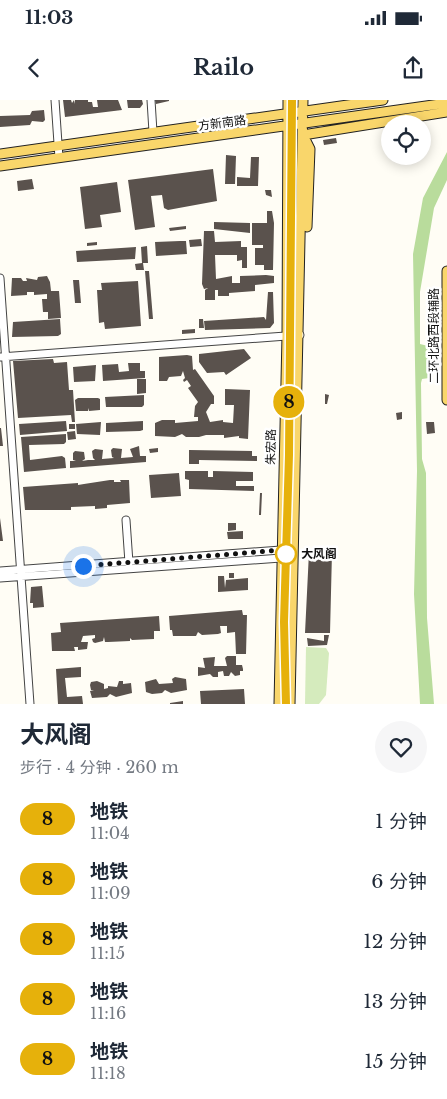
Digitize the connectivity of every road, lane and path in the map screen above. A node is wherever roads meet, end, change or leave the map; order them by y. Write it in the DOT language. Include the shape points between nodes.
graph roads {
  1 [pos="55,100"];
  2 [pos="151,100"];
  3 [pos="303,100"];
  4 [pos="383,100"];
  5 [pos="287,101"];
  6 [pos="447,103"];
  7 [pos="303,111"];
  8 [pos="447,112"];
  9 [pos="287,113"];
  10 [pos="303,125"];
  11 [pos="288,127"];
  12 [pos="153,132"];
  13 [pos="303,135"];
  14 [pos="58,146"];
  15 [pos="0,154"];
  16 [pos="59,158"];
  17 [pos="0,166"];
  18 [pos="447,272"];
  19 [pos="0,278"];
  20 [pos="287,335"];
  21 [pos="300,335"];
  22 [pos="3,356"];
  23 [pos="447,400"];
  24 [pos="126,520"];
  25 [pos="281,554"];
  26 [pos="128,563"];
  27 [pos="0,571"];
  28 [pos="20,573"];
  29 [pos="0,578"];
  30 [pos="30,704"];
  31 [pos="279,704"];
  32 [pos="290,704"];
  1 -- 14 [label="street"];
  2 -- 12 [label="street"];
  3 -- 7 [label="main road, 朱宏路"];
  4 -- 7 [label="main road, 方新南路"];
  5 -- 9 [label="main road, 朱宏路"];
  6 -- 10 [label="main road, 方新南路"];
  7 -- 9 [label="main road, 方新南路"];
  7 -- 10 [label="main road, 朱宏路"];
  8 -- 13 [label="main road"];
  9 -- 11 [label="main road, 朱宏路"];
  9 -- 12 [label="main road, 方新南路"];
  10 -- 11 [label="main road, 方新南路"];
  10 -- 13 [label="main road, 朱宏路"];
  11 -- 16 [label="main road, 方新南路"];
  11 -- 20 [label="main road, 朱宏路"];
  12 -- 14 [label="main road, 方新南路"];
  13 -- 21 [label="main road, 朱宏路"];
  14 -- 15 [label="main road, 方新南路"];
  14 -- 16 [label="street"];
  16 -- 17 [label="main road, 方新南路"];
  18 -- 23 [label="main road, 二环北路西段辅路"];
  19 -- 22 [label="street"];
  20 -- 21 [label="street"];
  20 -- 22 [label="street"];
  20 -- 25 [label="main road, 朱宏路"];
  21 -- 32 [label="main road, 朱宏路"];
  22 -- 28 [label="street"];
  24 -- 26 [label="street"];
  25 -- 26 [label="street"];
  25 -- 28 [label="street"];
  25 -- 31 [label="main road, 朱宏路"];
  26 -- 28 [label="street"];
  27 -- 28 [label="street"];
  28 -- 29 [label="street"];
  28 -- 30 [label="street"];
}
